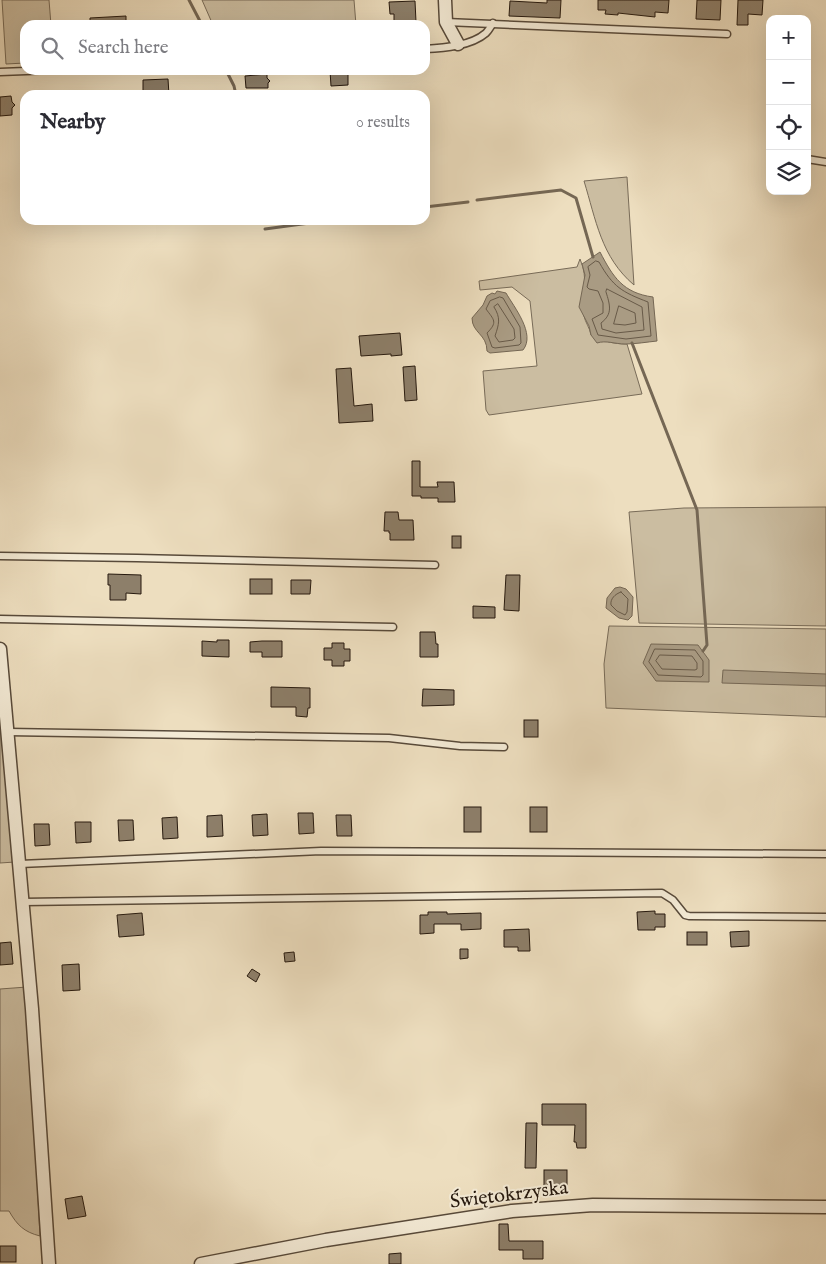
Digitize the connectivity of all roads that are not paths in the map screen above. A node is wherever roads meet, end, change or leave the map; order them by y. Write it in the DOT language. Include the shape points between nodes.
graph roads {
  1 [pos="445,0"];
  2 [pos="446,22"];
  3 [pos="493,23"];
  4 [pos="726,34"];
  5 [pos="458,44"];
  6 [pos="430,49"];
  7 [pos="20,71"];
  8 [pos="0,72"];
  9 [pos="811,160"];
  10 [pos="826,162"];
  11 [pos="0,556"];
  12 [pos="435,565"];
  13 [pos="0,619"];
  14 [pos="393,627"];
  15 [pos="0,656"];
  16 [pos="8,732"];
  17 [pos="504,747"];
  18 [pos="826,854"];
  19 [pos="20,864"];
  20 [pos="23,902"];
  21 [pos="826,917"];
  22 [pos="826,1207"];
  23 [pos="49,1264"];
  24 [pos="201,1264"];
  1 -- 2 [label="street"];
  2 -- 3 [label="lane"];
  2 -- 5 [label="street"];
  3 -- 4 [label="lane"];
  3 -- 5 [label="lane" via="488,32 475,40"];
  5 -- 6 [label="lane"];
  7 -- 8 [label="lane"];
  9 -- 10 [label="lane"];
  11 -- 12 [label="lane"];
  13 -- 14 [label="lane"];
  15 -- 16 [label="street"];
  16 -- 17 [label="lane" via="389,738"];
  16 -- 19 [label="street"];
  18 -- 19 [label="lane" via="320,851"];
  19 -- 20 [label="street"];
  20 -- 21 [label="lane" via="662,893 689,916"];
  20 -- 23 [label="street"];
  22 -- 24 [label="street, Świętokrzyska" via="593,1205 512,1211 326,1240"];
}
